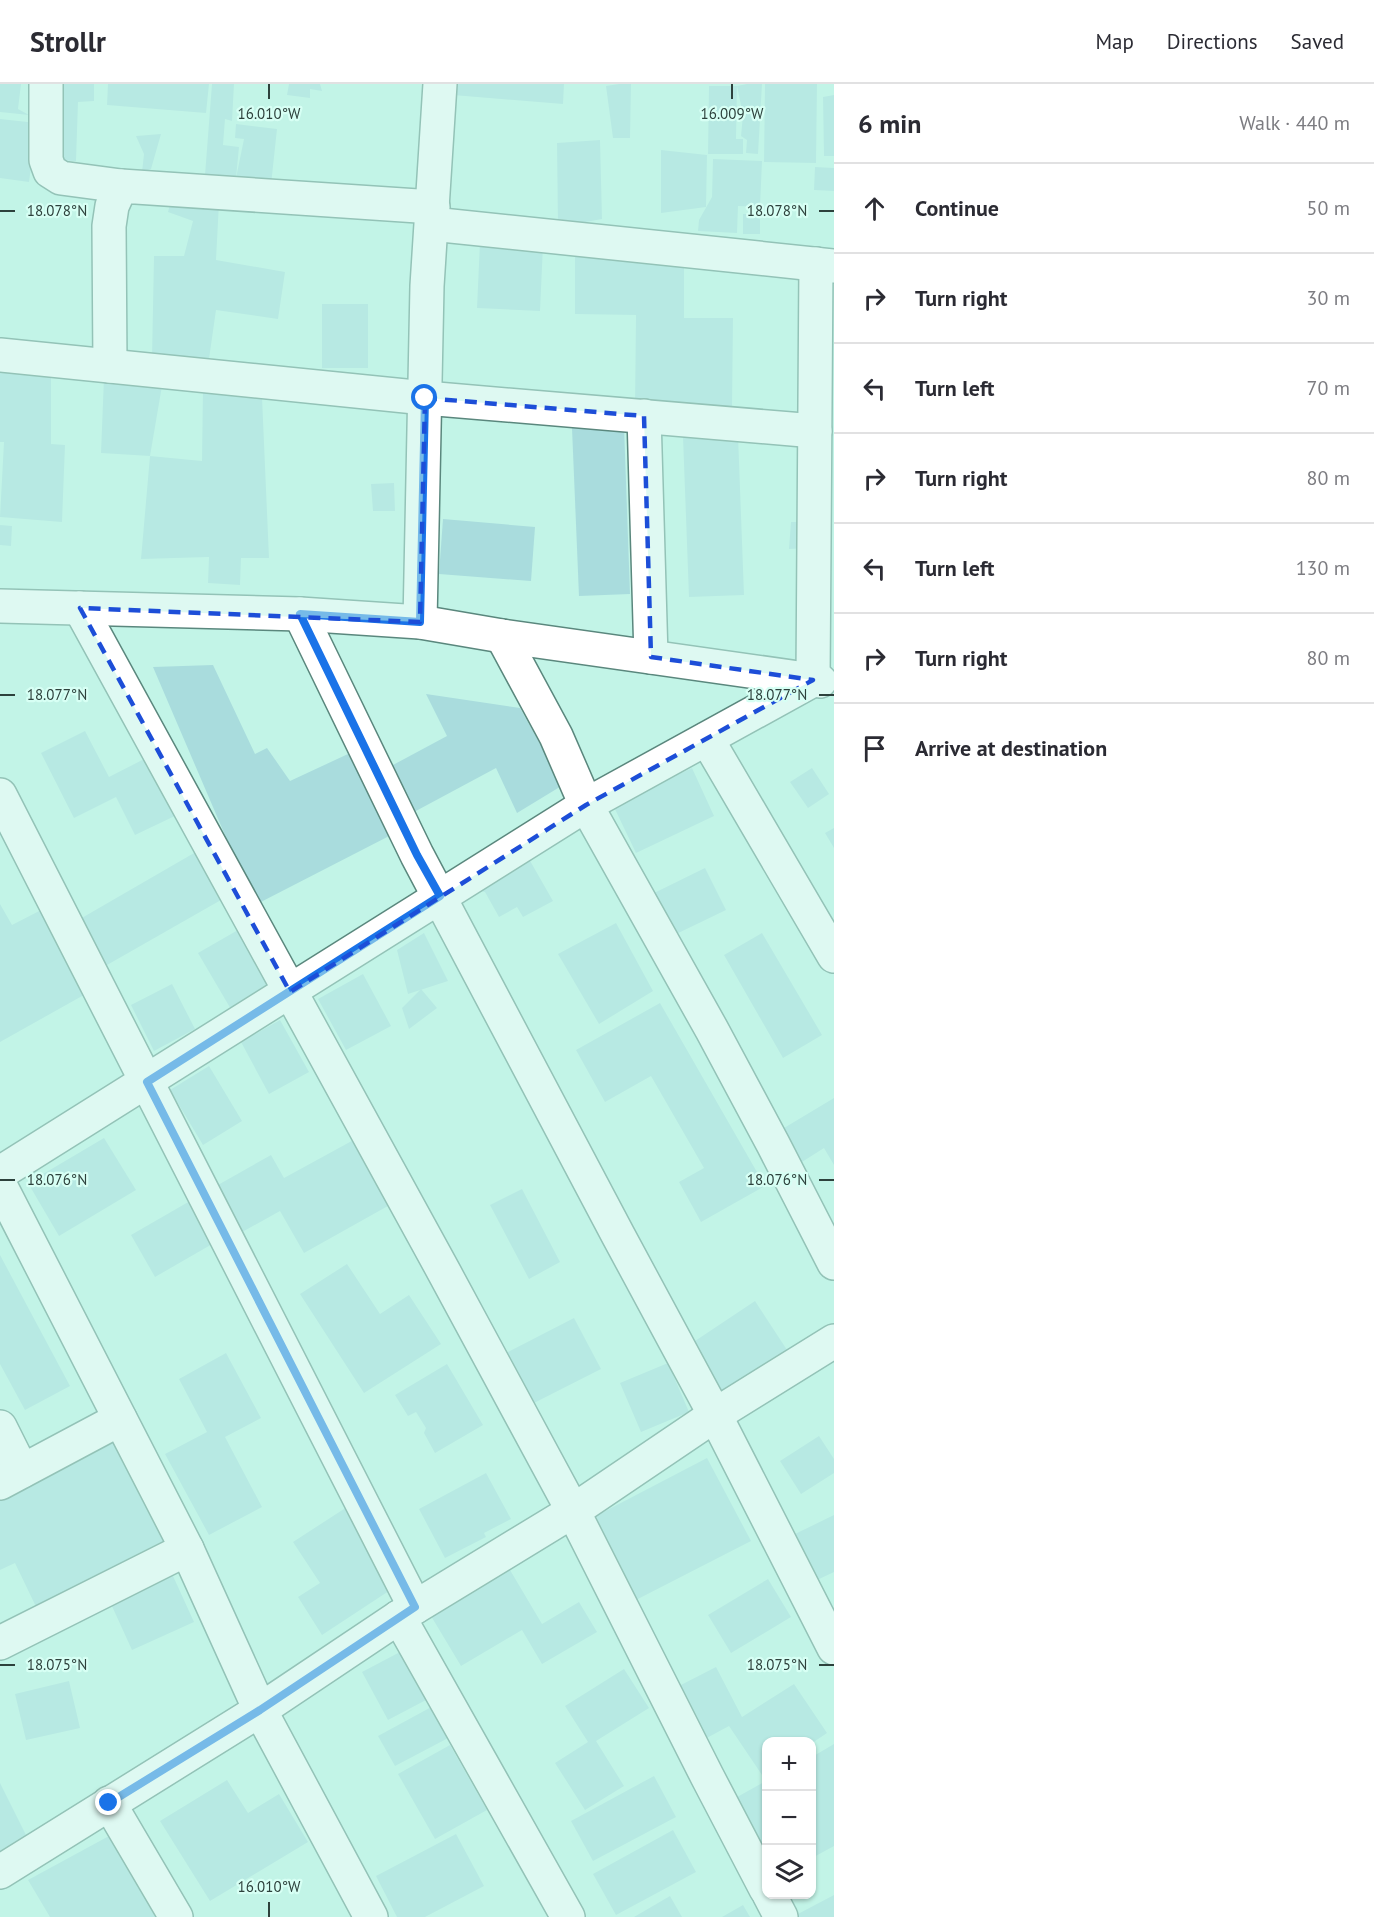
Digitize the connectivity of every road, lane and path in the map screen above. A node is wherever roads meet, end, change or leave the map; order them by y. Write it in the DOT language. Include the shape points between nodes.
graph roads {
  1 [pos="46,84"];
  2 [pos="440,84"];
  3 [pos="122,186"];
  4 [pos="432,216"];
  5 [pos="825,265"];
  6 [pos="0,355"];
  7 [pos="110,366"];
  8 [pos="425,398"];
  9 [pos="644,416"];
  10 [pos="815,431"];
  11 [pos="0,606"];
  12 [pos="80,608"];
  13 [pos="300,614"];
  14 [pos="420,622"];
  15 [pos="502,636"];
  16 [pos="651,657"];
  17 [pos="824,681"];
  18 [pos="706,739"];
  19 [pos="1,799"];
  20 [pos="586,805"];
  21 [pos="440,896"];
  22 [pos="834,956"];
  23 [pos="290,992"];
  24 [pos="147,1082"];
  25 [pos="0,1173"];
  26 [pos="0,1185"];
  27 [pos="834,1263"];
  28 [pos="834,1341"];
  29 [pos="715,1414"];
  30 [pos="120,1419"];
  31 [pos="0,1427"];
  32 [pos="11,1477"];
  33 [pos="573,1511"];
  34 [pos="187,1549"];
  35 [pos="407,1612"];
  36 [pos="0,1643"];
  37 [pos="834,1648"];
  38 [pos="260,1710"];
  39 [pos="109,1803"];
  40 [pos="0,1872"];
  41 [pos="762,1881"];
  42 [pos="772,1899"];
  43 [pos="176,1917"];
  44 [pos="371,1917"];
  45 [pos="568,1917"];
  46 [pos="781,1917"];
  1 -- 3 [label="street" via="46,160 50,171 61,178"];
  2 -- 4 [label="street"];
  3 -- 4 [label="street"];
  3 -- 7 [label="street" via="112,206 110,226"];
  4 -- 5 [label="street"];
  4 -- 8 [label="street"];
  5 -- 10 [label="street"];
  6 -- 7 [label="street"];
  7 -- 8 [label="street"];
  8 -- 9 [label="street"];
  8 -- 14 [label="street"];
  9 -- 10 [label="street"];
  9 -- 16 [label="street"];
  10 -- 17 [label="street"];
  11 -- 12 [label="street"];
  12 -- 13 [label="street"];
  12 -- 23 [label="street"];
  13 -- 14 [label="street"];
  13 -- 21 [label="street"];
  14 -- 15 [label="street"];
  15 -- 16 [label="street"];
  15 -- 20 [label="street" via="556,736"];
  16 -- 17 [label="street"];
  17 -- 18 [label="street"];
  18 -- 20 [label="street"];
  18 -- 22 [label="street"];
  19 -- 24 [label="street"];
  20 -- 21 [label="street"];
  20 -- 27 [label="street" via="712,1030"];
  21 -- 23 [label="street"];
  21 -- 29 [label="street"];
  23 -- 24 [label="street"];
  23 -- 33 [label="street"];
  24 -- 25 [label="street"];
  24 -- 35 [label="street"];
  26 -- 30 [label="street"];
  28 -- 29 [label="street"];
  29 -- 33 [label="street"];
  29 -- 37 [label="street"];
  30 -- 32 [label="street"];
  30 -- 34 [label="street"];
  31 -- 32 [label="street"];
  33 -- 35 [label="street"];
  33 -- 41 [label="street"];
  34 -- 36 [label="street"];
  34 -- 38 [label="street"];
  35 -- 38 [label="street"];
  35 -- 45 [label="street"];
  38 -- 39 [label="street"];
  38 -- 44 [label="street"];
  39 -- 40 [label="street"];
  39 -- 43 [label="street"];
  42 -- 46 [label="street"];
}
